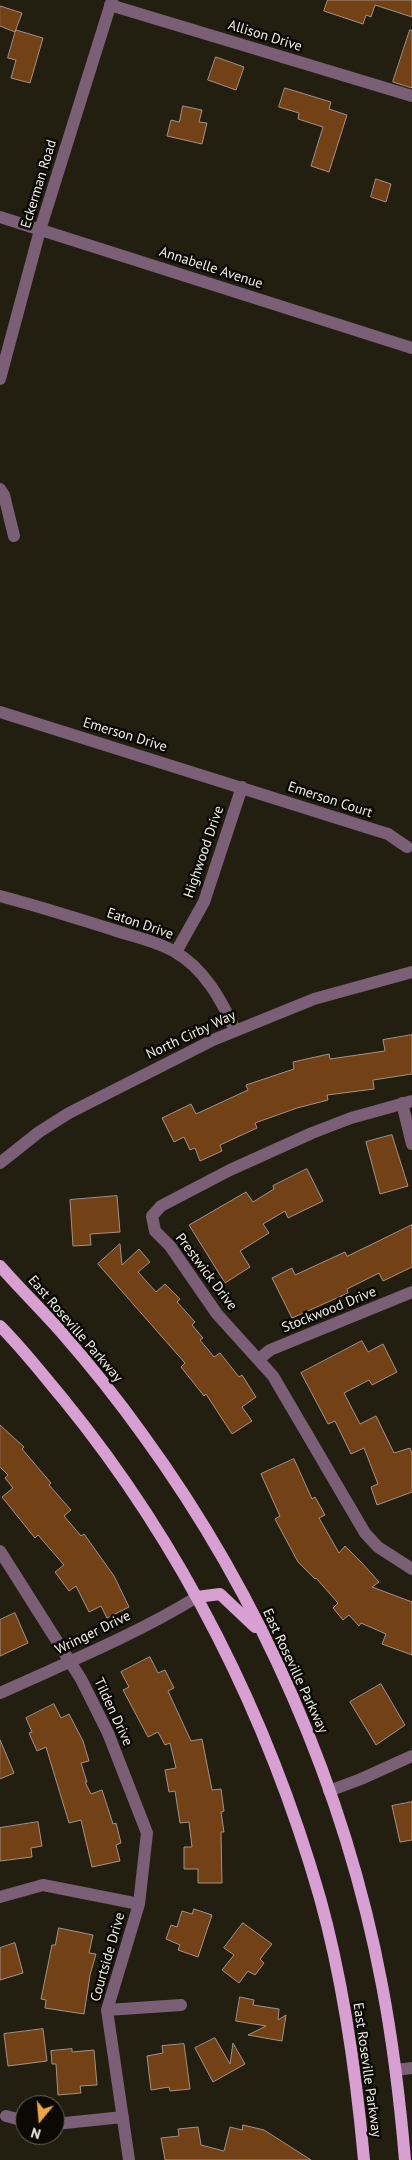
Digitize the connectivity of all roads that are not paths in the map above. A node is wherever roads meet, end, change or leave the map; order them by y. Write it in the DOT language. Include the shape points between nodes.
graph roads {
  1 [pos="111,3"];
  2 [pos="412,96"];
  3 [pos="0,217"];
  4 [pos="40,230"];
  5 [pos="412,348"];
  6 [pos="1,374"];
  7 [pos="0,489"];
  8 [pos="14,536"];
  9 [pos="0,712"];
  10 [pos="242,787"];
  11 [pos="406,848"];
  12 [pos="0,896"];
  13 [pos="176,952"];
  14 [pos="412,972"];
  15 [pos="235,1030"];
  16 [pos="407,1102"];
  17 [pos="412,1144"];
  18 [pos="0,1163"];
  19 [pos="0,1266"];
  20 [pos="412,1292"];
  21 [pos="0,1326"];
  22 [pos="259,1359"];
  23 [pos="0,1551"];
  24 [pos="412,1569"];
  25 [pos="197,1598"];
  26 [pos="262,1633"];
  27 [pos="70,1661"];
  28 [pos="0,1693"];
  29 [pos="412,1756"];
  30 [pos="329,1791"];
  31 [pos="0,1897"];
  32 [pos="139,1904"];
  33 [pos="181,2005"];
  34 [pos="107,2010"];
  35 [pos="412,2068"];
  36 [pos="396,2070"];
  37 [pos="6,2116"];
  38 [pos="123,2117"];
  39 [pos="15,2118"];
  40 [pos="65,2123"];
  41 [pos="129,2160"];
  42 [pos="364,2160"];
  43 [pos="405,2160"];
  1 -- 2 [label="street, Allison Drive"];
  1 -- 4 [label="street, Eckerman Road"];
  3 -- 4 [label="street, Annabelle Avenue"];
  4 -- 5 [label="street, Annabelle Avenue"];
  4 -- 6 [label="street, Eckerman Road"];
  7 -- 8 [label="street"];
  9 -- 10 [label="street, Emerson Drive"];
  10 -- 11 [label="street, Emerson Court" via="388,834"];
  10 -- 13 [label="street, Highwood Drive" via="206,895"];
  12 -- 13 [label="street, Eaton Drive"];
  13 -- 15 [label="street, Eaton Drive" via="209,984"];
  14 -- 15 [label="street, North Cirby Way" via="314,999"];
  15 -- 18 [label="street, North Cirby Way" via="69,1113"];
  16 -- 17 [label="street"];
  16 -- 22 [label="street, Prestwick Drive" via="351,1118 273,1149 161,1206 152,1216 155,1231 170,1246 207,1301"];
  19 -- 26 [label="main road, East Roseville Parkway" via="62,1333 165,1465 212,1541"];
  20 -- 22 [label="street, Stockwood Drive" via="270,1350"];
  21 -- 25 [label="main road, East Roseville Parkway" via="104,1452 153,1523"];
  22 -- 24 [label="street, Prestwick Drive" via="287,1398 365,1533 378,1548"];
  23 -- 27 [label="street, Tilden Drive"];
  25 -- 26 [label="main road" via="220,1594"];
  25 -- 27 [label="street, Wringer Drive"];
  25 -- 42 [label="main road, East Roseville Parkway" via="225,1649 274,1760 320,1899 350,2037"];
  26 -- 30 [label="main road, East Roseville Parkway" via="287,1685"];
  27 -- 28 [label="street, Wringer Drive"];
  27 -- 32 [label="street, Tilden Drive" via="108,1733 147,1833"];
  29 -- 30 [label="street" via="362,1780"];
  30 -- 36 [label="main road, East Roseville Parkway" via="372,1938"];
  31 -- 32 [label="street, Courtside Drive" via="43,1885"];
  32 -- 34 [label="street, Courtside Drive"];
  33 -- 34 [label="street"];
  34 -- 38 [label="street, Courtside Drive"];
  35 -- 36 [label="street"];
  36 -- 43 [label="main road, East Roseville Parkway"];
  37 -- 39 [label="street"];
  38 -- 40 [label="street"];
  38 -- 41 [label="street, Courtside Drive"];
}
